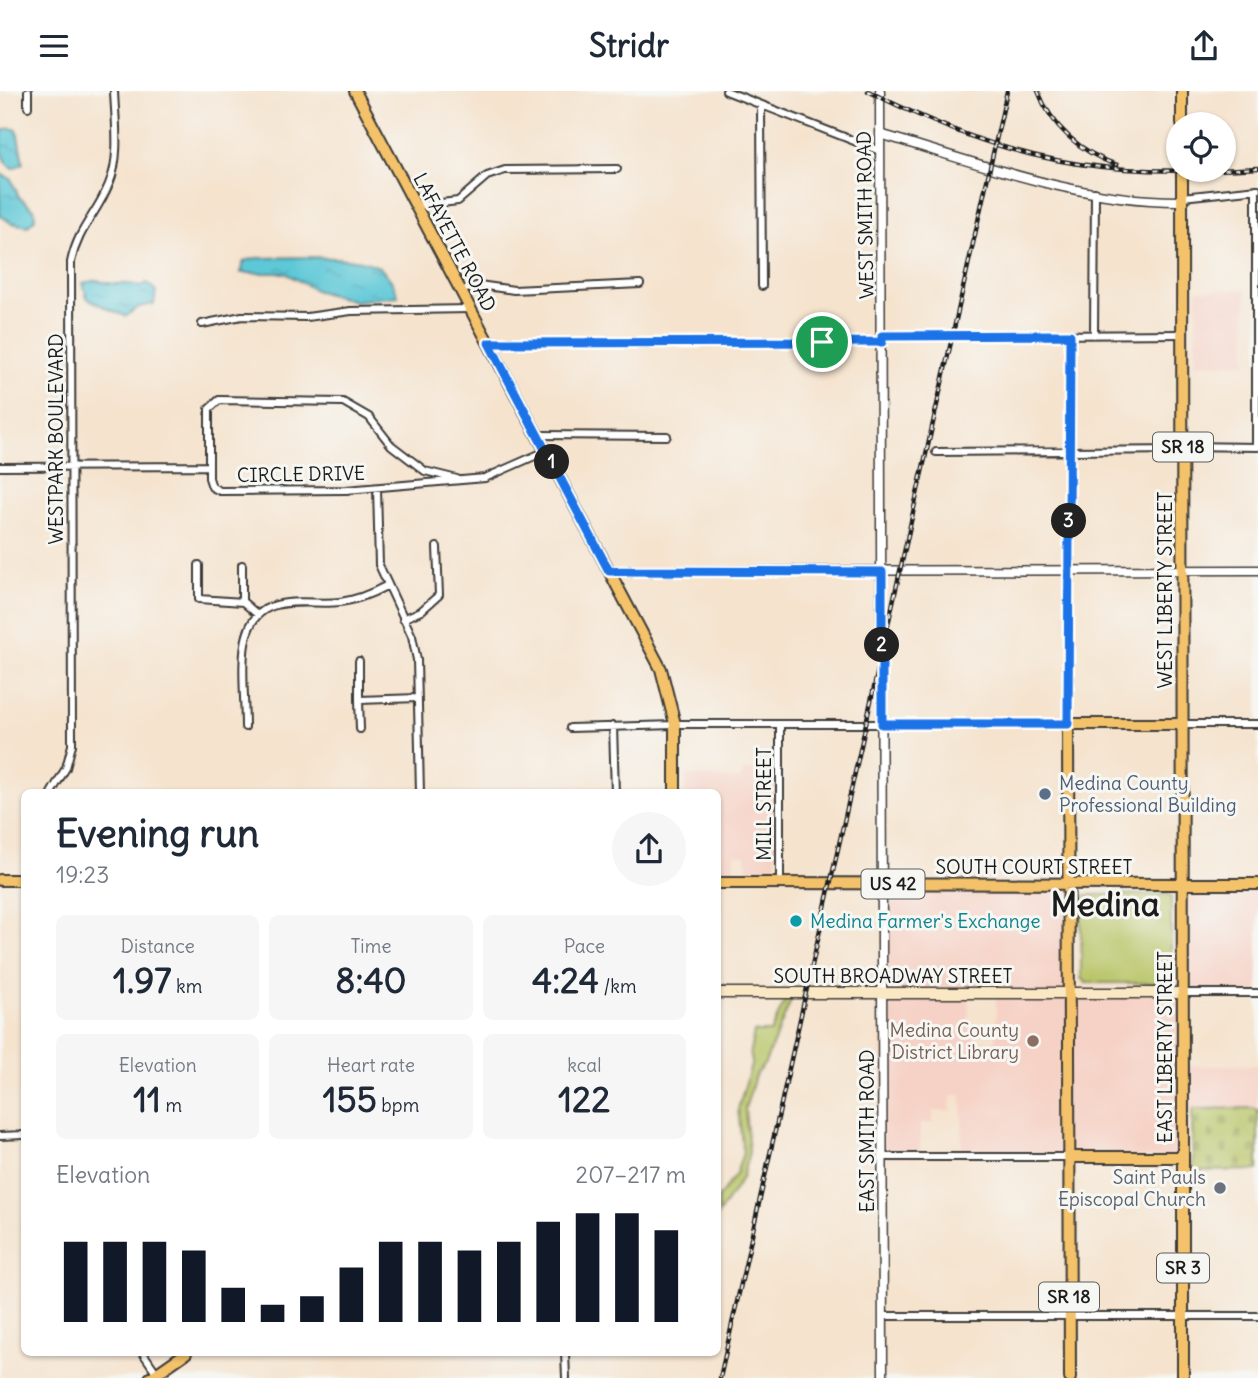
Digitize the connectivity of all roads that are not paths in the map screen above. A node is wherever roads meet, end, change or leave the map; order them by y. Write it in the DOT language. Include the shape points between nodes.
graph roads {
  1 [pos="28,91"];
  2 [pos="114,91"];
  3 [pos="355,91"];
  4 [pos="726,91"];
  5 [pos="880,91"];
  6 [pos="1182,91"];
  7 [pos="761,105"];
  8 [pos="28,107"];
  9 [pos="1182,112"];
  10 [pos="880,134"];
  11 [pos="880,151"];
  12 [pos="617,169"];
  13 [pos="1182,182"];
  14 [pos="1257,189"];
  15 [pos="1095,192"];
  16 [pos="1182,199"];
  17 [pos="416,206"];
  18 [pos="640,284"];
  19 [pos="762,286"];
  20 [pos="460,291"];
  21 [pos="470,309"];
  22 [pos="202,324"];
  23 [pos="1182,334"];
  24 [pos="1070,335"];
  25 [pos="1094,335"];
  26 [pos="882,339"];
  27 [pos="489,343"];
  28 [pos="538,435"];
  29 [pos="667,436"];
  30 [pos="1257,447"];
  31 [pos="1183,448"];
  32 [pos="546,451"];
  33 [pos="1069,451"];
  34 [pos="936,452"];
  35 [pos="209,466"];
  36 [pos="0,467"];
  37 [pos="72,467"];
  38 [pos="457,479"];
  39 [pos="377,488"];
  40 [pos="438,547"];
  41 [pos="199,565"];
  42 [pos="242,565"];
  43 [pos="1183,569"];
  44 [pos="1069,570"];
  45 [pos="1258,570"];
  46 [pos="609,571"];
  47 [pos="882,572"];
  48 [pos="386,586"];
  49 [pos="242,602"];
  50 [pos="258,615"];
  51 [pos="403,619"];
  52 [pos="359,661"];
  53 [pos="418,698"];
  54 [pos="359,699"];
  55 [pos="780,724"];
  56 [pos="882,724"];
  57 [pos="1068,724"];
  58 [pos="1183,724"];
  59 [pos="1258,724"];
  60 [pos="675,725"];
  61 [pos="613,726"];
  62 [pos="245,727"];
  63 [pos="570,728"];
  64 [pos="360,729"];
  65 [pos="53,789"];
  66 [pos="420,789"];
  67 [pos="615,789"];
  68 [pos="675,789"];
  69 [pos="0,880"];
  70 [pos="21,880"];
  71 [pos="721,883"];
  72 [pos="779,883"];
  73 [pos="882,884"];
  74 [pos="1068,884"];
  75 [pos="1182,884"];
  76 [pos="1258,884"];
  77 [pos="721,993"];
  78 [pos="883,993"];
  79 [pos="1068,993"];
  80 [pos="1182,993"];
  81 [pos="1258,993"];
  82 [pos="21,1135"];
  83 [pos="0,1136"];
  84 [pos="883,1157"];
  85 [pos="1069,1157"];
  86 [pos="1183,1157"];
  87 [pos="883,1316"];
  88 [pos="1183,1316"];
  89 [pos="1258,1316"];
  90 [pos="1069,1317"];
  91 [pos="145,1356"];
  92 [pos="182,1356"];
  93 [pos="565,1356"];
  94 [pos="156,1376"];
  95 [pos="566,1378"];
  96 [pos="883,1378"];
  97 [pos="1070,1378"];
  98 [pos="1183,1378"];
  1 -- 8 [label="street"];
  2 -- 37 [label="street, WESTPARK BOULEVARD" via="115,157 110,182 80,229 71,262"];
  3 -- 17 [label="main road, LAFAYETTE ROAD"];
  4 -- 7 [label="street"];
  5 -- 10 [label="street, WEST SMITH ROAD"];
  6 -- 9 [label="main road"];
  7 -- 11 [label="street"];
  7 -- 19 [label="street"];
  10 -- 11 [label="street, WEST SMITH ROAD"];
  10 -- 15 [label="street"];
  11 -- 26 [label="street, WEST SMITH ROAD"];
  12 -- 17 [label="street" via="505,170 487,176 458,201"];
  13 -- 16 [label="main road, WEST LIBERTY STREET / SR 18"];
  14 -- 16 [label="street"];
  14 -- 30 [label="street"];
  15 -- 16 [label="street" via="1156,201"];
  15 -- 25 [label="street"];
  16 -- 23 [label="main road, WEST LIBERTY STREET / SR 18"];
  17 -- 20 [label="main road, LAFAYETTE ROAD"];
  18 -- 20 [label="street" via="514,290 479,285"];
  20 -- 21 [label="main road, LAFAYETTE ROAD"];
  21 -- 22 [label="street" via="242,316"];
  21 -- 27 [label="main road, LAFAYETTE ROAD"];
  23 -- 25 [label="street"];
  23 -- 31 [label="main road, WEST LIBERTY STREET / SR 18"];
  24 -- 25 [label="street"];
  24 -- 26 [label="street"];
  24 -- 33 [label="street"];
  26 -- 27 [label="street"];
  26 -- 47 [label="street, WEST SMITH ROAD"];
  27 -- 28 [label="main road, LAFAYETTE ROAD"];
  28 -- 29 [label="street"];
  28 -- 32 [label="main road, LAFAYETTE ROAD"];
  30 -- 31 [label="street"];
  31 -- 33 [label="street"];
  31 -- 43 [label="main road, WEST LIBERTY STREET / SR 18"];
  32 -- 38 [label="street, CIRCLE DRIVE" via="498,475"];
  32 -- 46 [label="main road, LAFAYETTE ROAD"];
  33 -- 34 [label="street"];
  33 -- 44 [label="street"];
  35 -- 37 [label="street"];
  35 -- 38 [label="street, CIRCLE DRIVE" via="208,413 215,401 334,400 361,411 391,445 425,471"];
  35 -- 39 [label="street, CIRCLE DRIVE" via="210,483 220,491"];
  36 -- 37 [label="street"];
  37 -- 65 [label="street, WESTPARK BOULEVARD" via="72,745"];
  38 -- 39 [label="street, CIRCLE DRIVE"];
  39 -- 48 [label="street" via="378,556"];
  40 -- 51 [label="street" via="439,595"];
  41 -- 49 [label="street" via="199,599"];
  42 -- 49 [label="street"];
  43 -- 44 [label="street"];
  43 -- 45 [label="street"];
  43 -- 58 [label="main road, WEST LIBERTY STREET / SR 18"];
  44 -- 47 [label="street"];
  44 -- 57 [label="street"];
  46 -- 47 [label="street"];
  46 -- 60 [label="main road, LAFAYETTE ROAD" via="661,669"];
  47 -- 56 [label="street, WEST SMITH ROAD"];
  48 -- 50 [label="street" via="348,601 281,603"];
  48 -- 51 [label="street"];
  49 -- 50 [label="street"];
  50 -- 62 [label="street" via="245,642"];
  51 -- 53 [label="street" via="416,649"];
  52 -- 54 [label="street"];
  53 -- 54 [label="street"];
  53 -- 66 [label="street"];
  54 -- 64 [label="street"];
  55 -- 56 [label="street"];
  55 -- 60 [label="street"];
  55 -- 72 [label="street, MILL STREET"];
  56 -- 57 [label="street"];
  56 -- 73 [label="street, WEST SMITH ROAD"];
  57 -- 58 [label="main road"];
  57 -- 74 [label="main road"];
  58 -- 59 [label="street"];
  58 -- 75 [label="main road, WEST LIBERTY STREET / SR 18"];
  60 -- 61 [label="street"];
  60 -- 68 [label="main road, LAFAYETTE ROAD"];
  61 -- 63 [label="street"];
  61 -- 67 [label="street"];
  69 -- 70 [label="main road"];
  71 -- 72 [label="main road, SOUTH COURT STREET / US 42"];
  72 -- 73 [label="main road, SOUTH COURT STREET / US 42"];
  73 -- 74 [label="main road, SOUTH COURT STREET / US 42"];
  73 -- 78 [label="street, EAST SMITH ROAD"];
  74 -- 75 [label="main road, SOUTH COURT STREET / US 42"];
  74 -- 79 [label="main road"];
  75 -- 76 [label="main road, US 42"];
  75 -- 80 [label="main road, EAST LIBERTY STREET / SR 3"];
  77 -- 78 [label="main road, SOUTH BROADWAY STREET"];
  78 -- 79 [label="main road, SOUTH BROADWAY STREET"];
  78 -- 84 [label="street, EAST SMITH ROAD"];
  79 -- 80 [label="main road, SOUTH BROADWAY STREET"];
  79 -- 85 [label="main road"];
  80 -- 81 [label="street"];
  80 -- 86 [label="main road, EAST LIBERTY STREET / SR 3"];
  82 -- 83 [label="street"];
  84 -- 85 [label="street"];
  84 -- 87 [label="street, EAST SMITH ROAD"];
  85 -- 86 [label="main road"];
  85 -- 90 [label="main road, SR 18"];
  86 -- 88 [label="main road, EAST LIBERTY STREET / SR 3"];
  87 -- 90 [label="street"];
  87 -- 96 [label="street, EAST SMITH ROAD"];
  88 -- 89 [label="street"];
  88 -- 90 [label="street"];
  88 -- 98 [label="main road, EAST LIBERTY STREET / SR 3"];
  90 -- 97 [label="main road, SR 18"];
  91 -- 94 [label="street"];
  92 -- 94 [label="main road"];
  93 -- 95 [label="street"];
}
